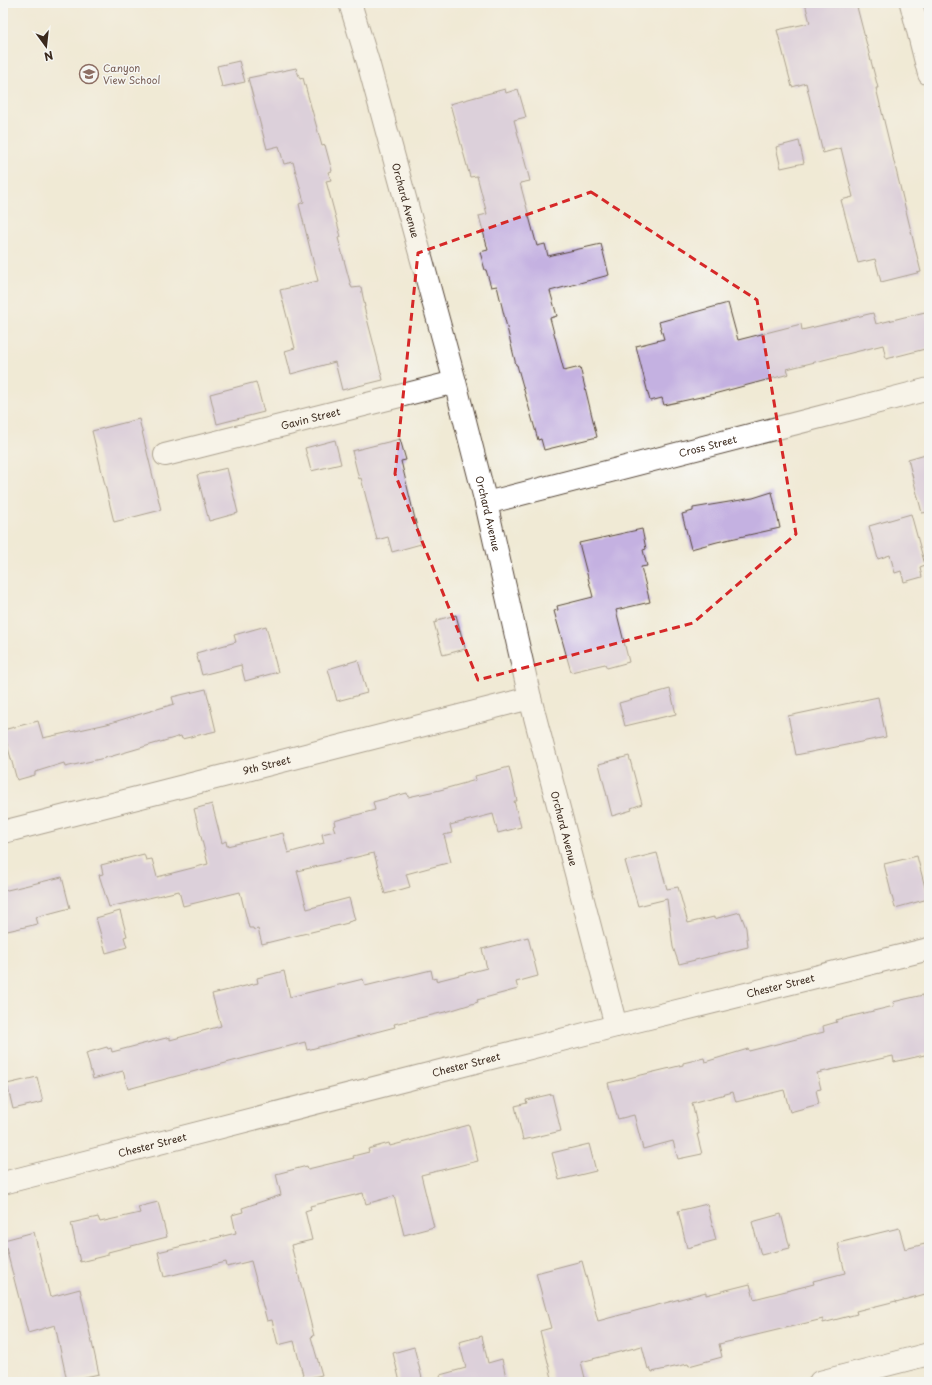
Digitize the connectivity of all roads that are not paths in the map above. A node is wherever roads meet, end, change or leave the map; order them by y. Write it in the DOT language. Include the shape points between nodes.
graph roads {
  1 [pos="350,3"];
  2 [pos="911,3"];
  3 [pos="929,74"];
  4 [pos="455,382"];
  5 [pos="929,389"];
  6 [pos="165,455"];
  7 [pos="486,503"];
  8 [pos="530,698"];
  9 [pos="3,832"];
  10 [pos="929,949"];
  11 [pos="616,1026"];
  12 [pos="3,1183"];
  13 [pos="929,1354"];
  14 [pos="820,1382"];
  1 -- 4 [label="street, Orchard Avenue"];
  2 -- 3 [label="street"];
  4 -- 6 [label="street, Gavin Street"];
  4 -- 7 [label="street, Orchard Avenue"];
  5 -- 7 [label="street, Cross Street"];
  7 -- 8 [label="street, Orchard Avenue"];
  8 -- 9 [label="street, 9th Street"];
  8 -- 11 [label="street, Orchard Avenue"];
  10 -- 11 [label="street, Chester Street"];
  11 -- 12 [label="street, Chester Street"];
  13 -- 14 [label="street"];
}
